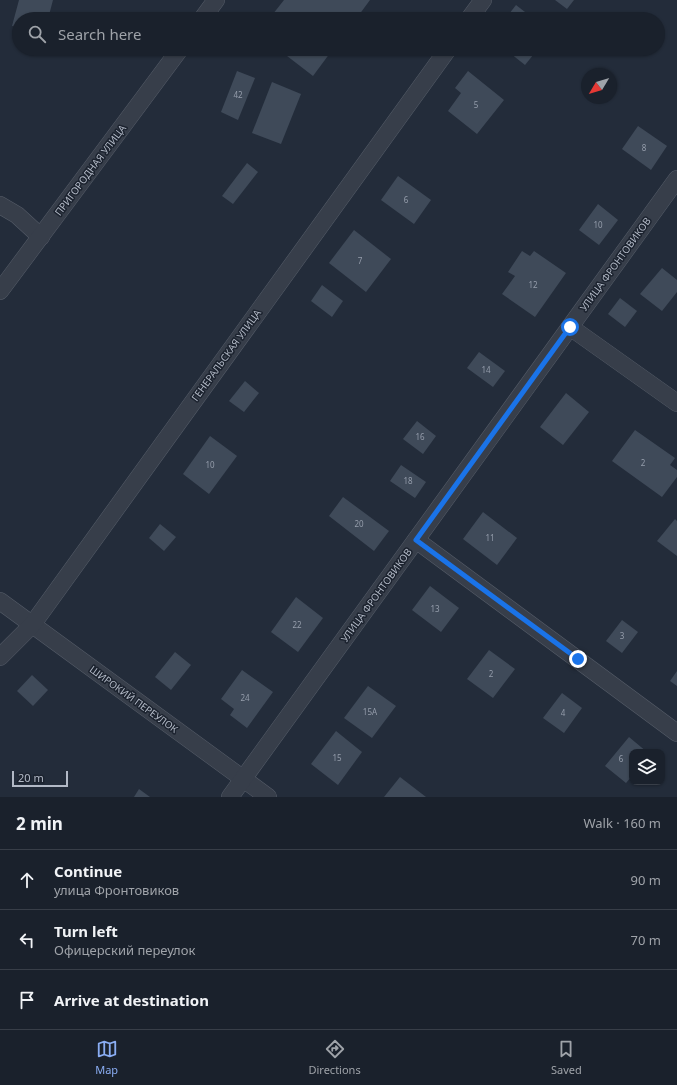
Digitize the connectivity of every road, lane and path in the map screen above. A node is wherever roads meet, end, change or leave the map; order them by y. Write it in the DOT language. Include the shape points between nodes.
graph roads {
  1 [pos="216,0"];
  2 [pos="483,0"];
  3 [pos="207,12"];
  4 [pos="474,12"];
  5 [pos="175,56"];
  6 [pos="443,56"];
  7 [pos="677,179"];
  8 [pos="0,205"];
  9 [pos="41,237"];
  10 [pos="0,292"];
  11 [pos="570,327"];
  12 [pos="677,403"];
  13 [pos="416,540"];
  14 [pos="0,601"];
  15 [pos="32,625"];
  16 [pos="0,657"];
  17 [pos="677,733"];
  18 [pos="243,779"];
  19 [pos="230,797"];
  20 [pos="268,797"];
  1 -- 3 [label="street"];
  2 -- 4 [label="street"];
  5 -- 9 [label="street, ПРИГОРОДНАЯ УЛИЦА"];
  6 -- 15 [label="street, ГЕНЕРАЛЬСКАЯ УЛИЦА"];
  7 -- 11 [label="street, УЛИЦА ФРОНТОВИКОВ"];
  8 -- 9 [label="street" via="17,215"];
  9 -- 10 [label="street, ПРИГОРОДНАЯ УЛИЦА"];
  11 -- 12 [label="street"];
  11 -- 13 [label="street, УЛИЦА ФРОНТОВИКОВ"];
  13 -- 17 [label="street"];
  13 -- 18 [label="street, УЛИЦА ФРОНТОВИКОВ"];
  14 -- 15 [label="street, ШИРОКИЙ ПЕРЕУЛОК"];
  15 -- 16 [label="street, ГЕНЕРАЛЬСКАЯ УЛИЦА"];
  15 -- 18 [label="street, ШИРОКИЙ ПЕРЕУЛОК"];
  18 -- 19 [label="street, УЛИЦА ФРОНТОВИКОВ"];
  18 -- 20 [label="street, ШИРОКИЙ ПЕРЕУЛОК"];
}
